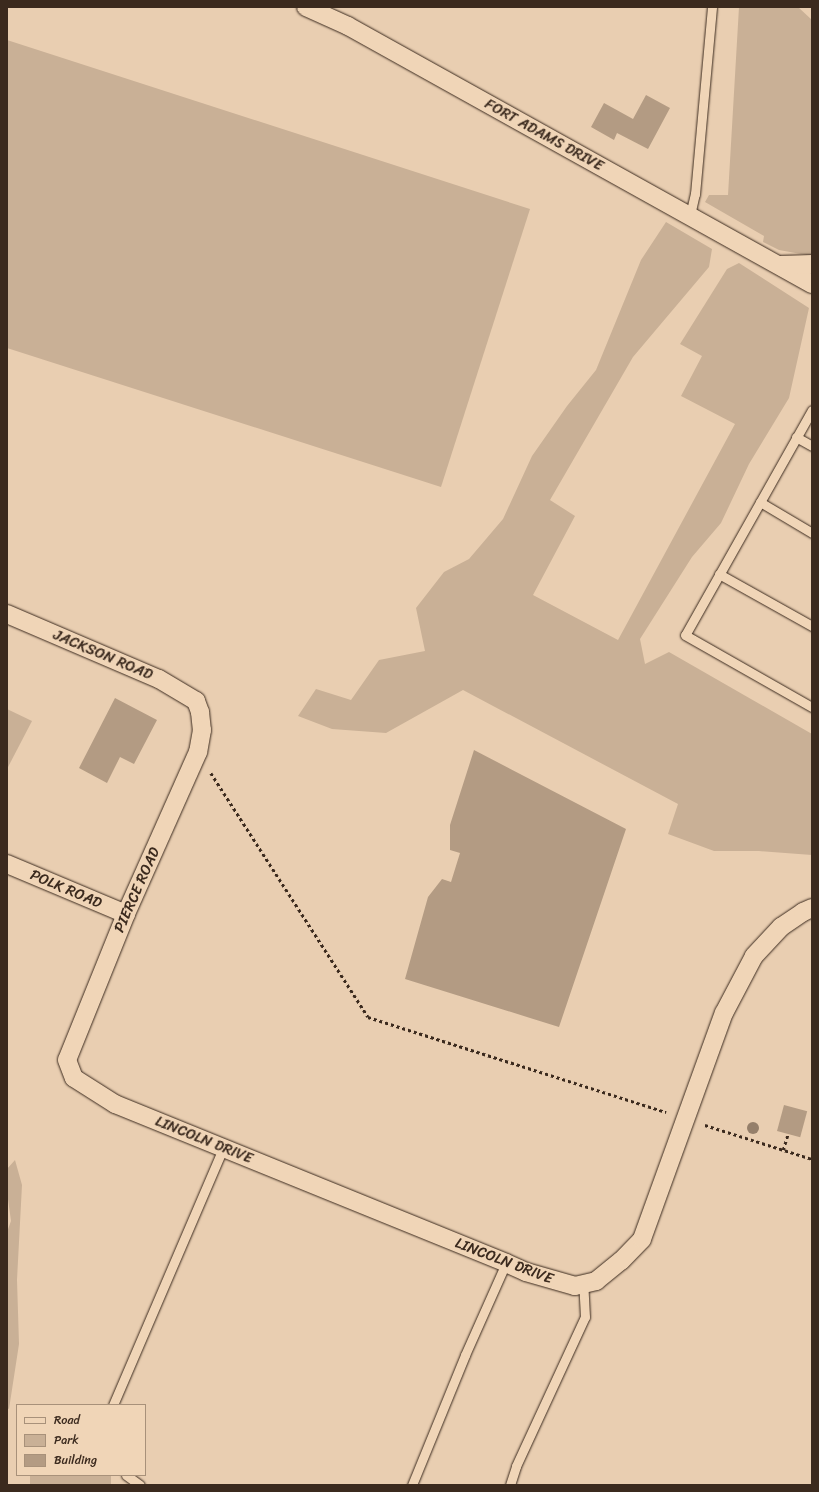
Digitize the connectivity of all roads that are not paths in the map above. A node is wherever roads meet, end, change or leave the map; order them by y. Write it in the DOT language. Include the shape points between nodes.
graph roads {
  1 [pos="306,7"];
  2 [pos="712,7"];
  3 [pos="690,215"];
  4 [pos="812,264"];
  5 [pos="780,265"];
  6 [pos="812,284"];
  7 [pos="812,410"];
  8 [pos="796,437"];
  9 [pos="812,446"];
  10 [pos="760,502"];
  11 [pos="812,533"];
  12 [pos="719,574"];
  13 [pos="7,614"];
  14 [pos="812,626"];
  15 [pos="196,701"];
  16 [pos="812,707"];
  17 [pos="7,864"];
  18 [pos="812,908"];
  19 [pos="126,914"];
  20 [pos="74,1078"];
  21 [pos="223,1148"];
  22 [pos="506,1263"];
  23 [pos="583,1284"];
  24 [pos="113,1404"];
  25 [pos="127,1476"];
  26 [pos="140,1485"];
  27 [pos="412,1485"];
  28 [pos="510,1485"];
  1 -- 3 [label="street, FORT ADAMS DRIVE" via="355,30"];
  2 -- 3 [label="lane" via="695,194"];
  3 -- 5 [label="street, FORT ADAMS DRIVE"];
  4 -- 5 [label="street"];
  5 -- 6 [label="street, FORT ADAMS DRIVE"];
  7 -- 8 [label="lane"];
  8 -- 9 [label="lane"];
  8 -- 10 [label="lane"];
  10 -- 11 [label="lane"];
  10 -- 12 [label="lane"];
  12 -- 14 [label="lane"];
  12 -- 16 [label="lane" via="685,634"];
  13 -- 15 [label="street, JACKSON ROAD" via="159,679"];
  15 -- 19 [label="street, PIERCE ROAD" via="202,730 198,752"];
  17 -- 19 [label="street, POLK ROAD"];
  18 -- 23 [label="street, LINCOLN DRIVE" via="781,927 754,956 724,1013 642,1239 621,1261 596,1281"];
  19 -- 20 [label="street, PIERCE ROAD" via="67,1060"];
  20 -- 21 [label="street, LINCOLN DRIVE" via="115,1104"];
  21 -- 22 [label="street, LINCOLN DRIVE"];
  21 -- 24 [label="lane"];
  22 -- 23 [label="street, LINCOLN DRIVE" via="554,1281 575,1286"];
  22 -- 27 [label="lane"];
  23 -- 28 [label="lane" via="586,1317 516,1466"];
  25 -- 26 [label="lane"];
}
